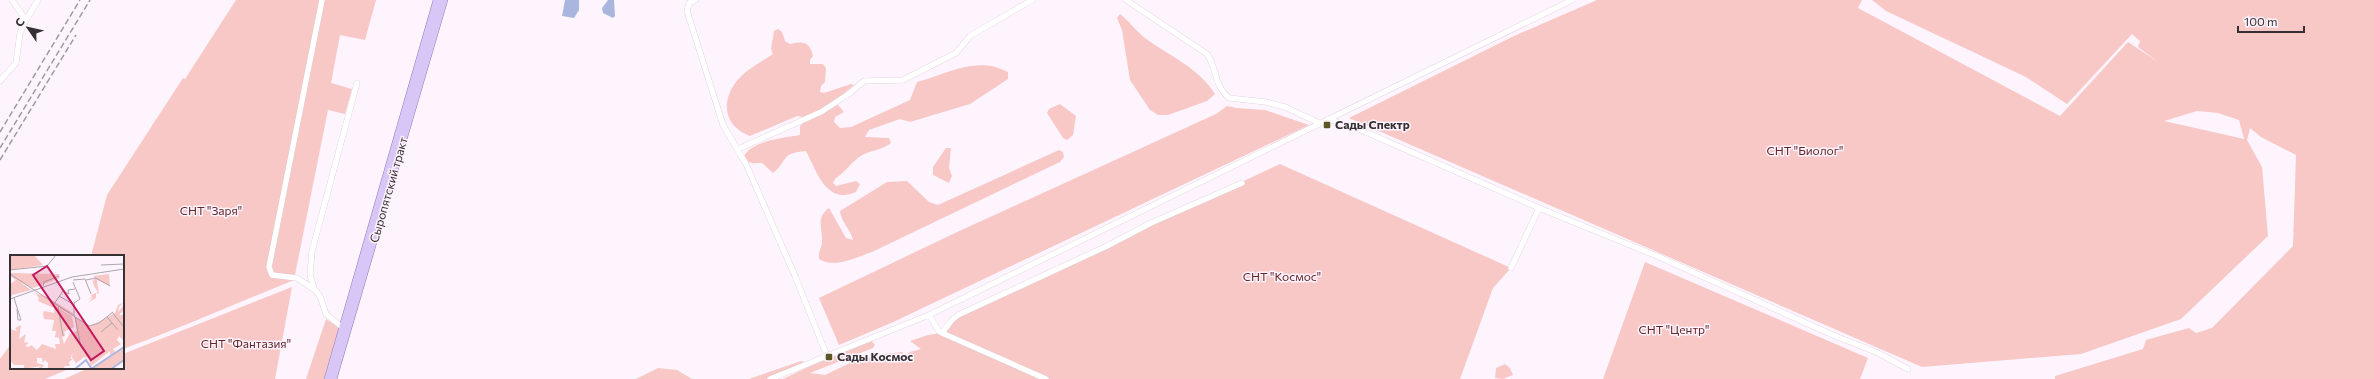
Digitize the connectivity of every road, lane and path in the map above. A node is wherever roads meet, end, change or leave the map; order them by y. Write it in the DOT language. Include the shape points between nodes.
graph roads {
  1 [pos="12,0"];
  2 [pos="38,0"];
  3 [pos="322,0"];
  4 [pos="437,0"];
  5 [pos="444,0"];
  6 [pos="696,0"];
  7 [pos="1032,0"];
  8 [pos="1126,0"];
  9 [pos="1572,0"];
  10 [pos="26,20"];
  11 [pos="0,81"];
  12 [pos="357,83"];
  13 [pos="1328,119"];
  14 [pos="1320,123"];
  15 [pos="738,150"];
  16 [pos="1242,183"];
  17 [pos="1539,208"];
  18 [pos="1511,268"];
  19 [pos="315,290"];
  20 [pos="929,314"];
  21 [pos="343,328"];
  22 [pos="942,333"];
  23 [pos="827,356"];
  24 [pos="1908,369"];
  25 [pos="328,379"];
  26 [pos="333,379"];
  27 [pos="770,379"];
  28 [pos="1046,379"];
  1 -- 10 [label="street"];
  2 -- 10 [label="street"];
  3 -- 19 [label="street" via="269,267 272,275 297,278"];
  4 -- 21 [label="main road, Сыропятский тракт"];
  5 -- 26 [label="main road, Сыропятский тракт"];
  6 -- 15 [label="street" via="687,8 688,14 723,126"];
  7 -- 15 [label="street" via="970,36 956,53 903,80 864,81 821,112"];
  8 -- 14 [label="street" via="1208,54 1214,64 1218,87 1229,98 1285,107"];
  9 -- 13 [label="street"];
  10 -- 11 [label="street" via="20,33 16,64"];
  12 -- 19 [label="street" via="312,251 310,275"];
  13 -- 14 [label="street"];
  13 -- 17 [label="street" via="1361,130"];
  14 -- 20 [label="street"];
  15 -- 23 [label="street" via="795,276"];
  16 -- 22 [label="street" via="1151,223 958,315"];
  17 -- 18 [label="street"];
  17 -- 24 [label="street" via="1657,256 1876,352"];
  19 -- 21 [label="street" via="320,296 326,314"];
  20 -- 22 [label="street"];
  20 -- 23 [label="street"];
  21 -- 25 [label="main road, Сыропятский тракт"];
  22 -- 28 [label="street"];
  23 -- 27 [label="street"];
}
